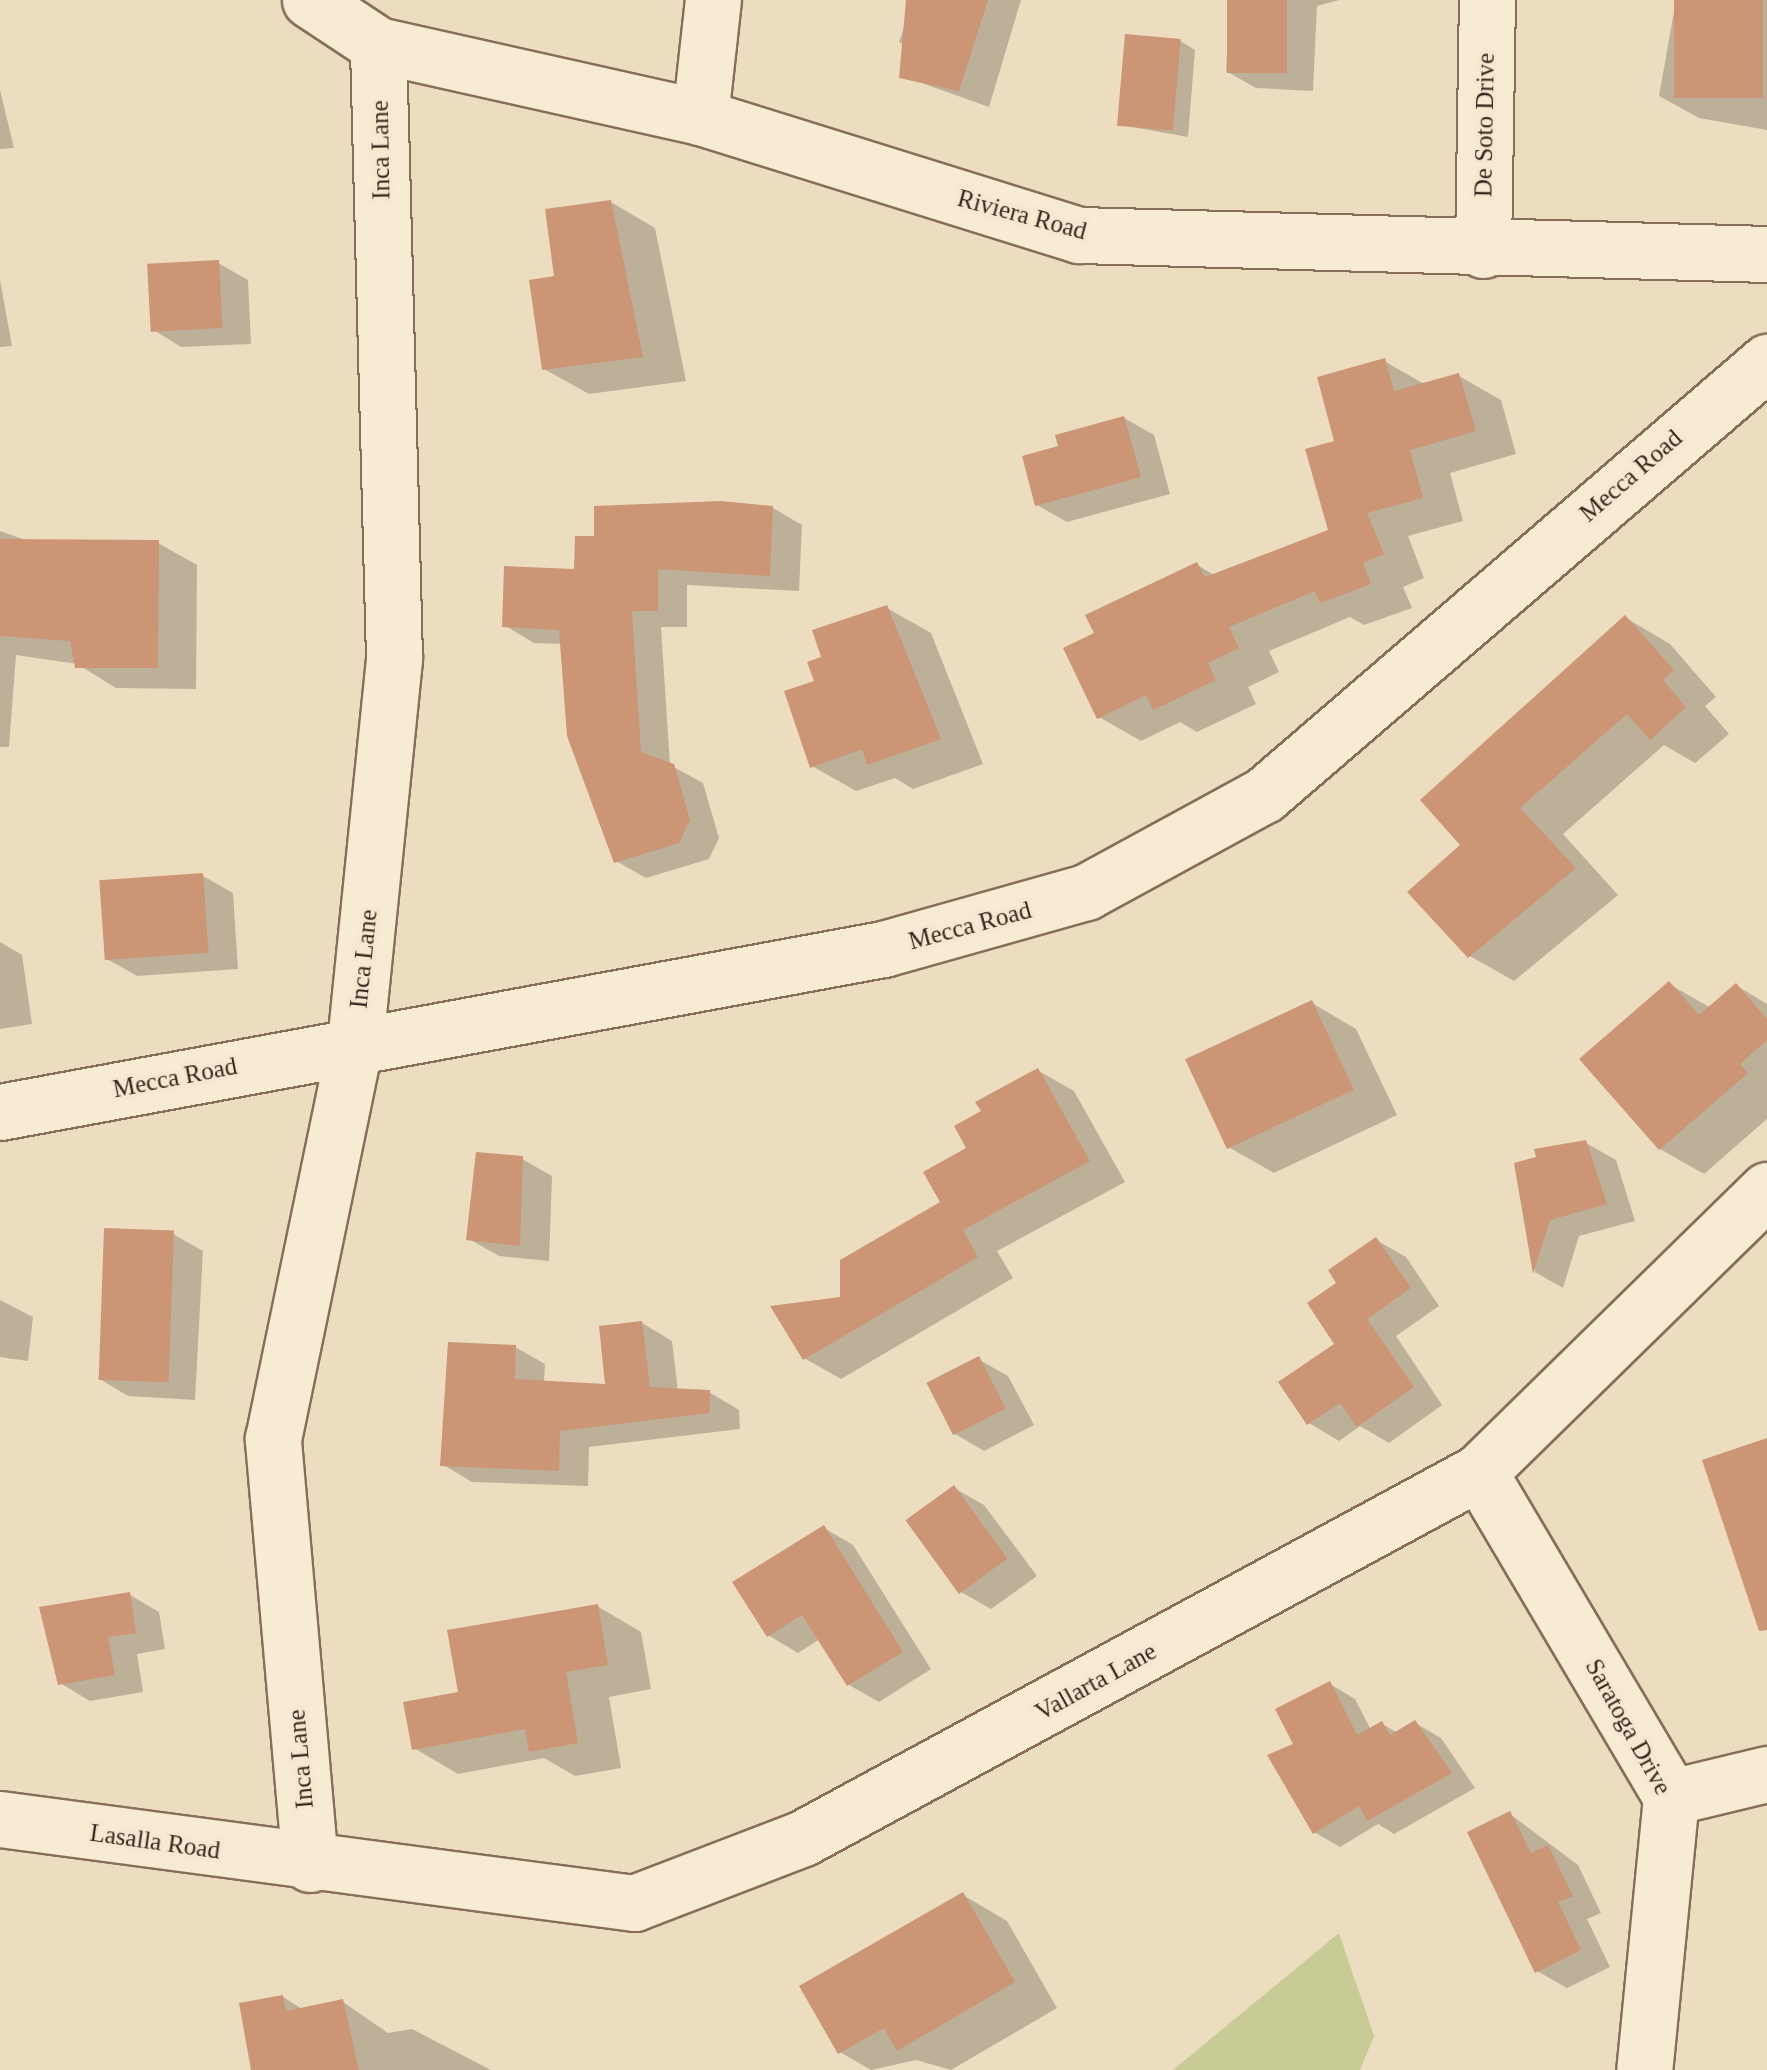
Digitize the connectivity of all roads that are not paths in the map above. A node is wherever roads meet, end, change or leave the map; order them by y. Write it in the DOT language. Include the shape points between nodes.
graph roads {
  1 [pos="310,0"];
  2 [pos="713,0"];
  3 [pos="1486,0"];
  4 [pos="378,45"];
  5 [pos="700,118"];
  6 [pos="1483,250"];
  7 [pos="1767,254"];
  8 [pos="1767,362"];
  9 [pos="355,1043"];
  10 [pos="0,1112"];
  11 [pos="1767,1190"];
  12 [pos="1479,1472"];
  13 [pos="1767,1774"];
  14 [pos="1672,1797"];
  15 [pos="0,1819"];
  16 [pos="310,1864"];
  17 [pos="1644,2070"];
  1 -- 4 [label="street, Riviera Road"];
  2 -- 5 [label="street"];
  3 -- 6 [label="street, De Soto Drive"];
  4 -- 5 [label="street, Riviera Road"];
  4 -- 9 [label="street, Inca Lane" via="394,658"];
  5 -- 6 [label="street, Riviera Road" via="1079,235"];
  6 -- 7 [label="street, Riviera Road"];
  8 -- 9 [label="street, Mecca Road" via="1264,795 1180,848 984,926"];
  9 -- 10 [label="street, Mecca Road"];
  9 -- 16 [label="street, Inca Lane" via="273,1439"];
  11 -- 12 [label="street, Vallarta Lane"];
  12 -- 14 [label="street, Saratoga Drive"];
  12 -- 16 [label="street, Vallarta Lane" via="819,1830 634,1903"];
  13 -- 14 [label="street"];
  14 -- 17 [label="street, Saratoga Drive"];
  15 -- 16 [label="street, Lasalla Road"];
}
